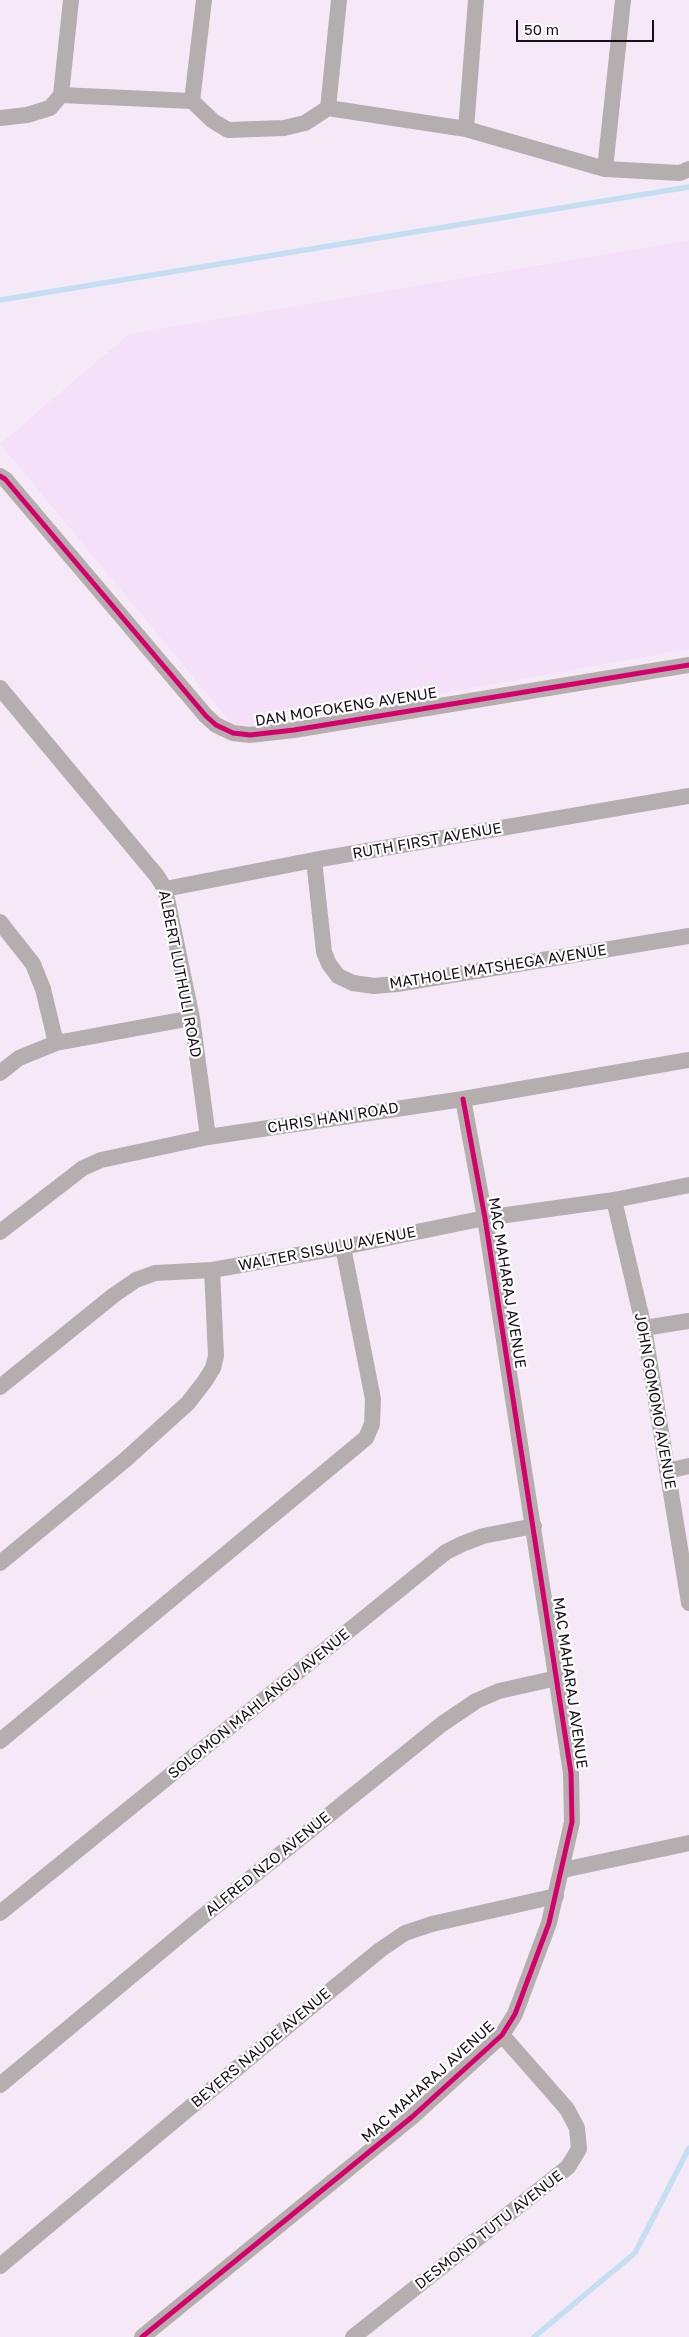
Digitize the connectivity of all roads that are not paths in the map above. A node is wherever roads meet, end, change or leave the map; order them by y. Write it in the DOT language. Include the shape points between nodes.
graph roads {
  1 [pos="71,0"];
  2 [pos="204,0"];
  3 [pos="339,0"];
  4 [pos="476,0"];
  5 [pos="623,0"];
  6 [pos="61,95"];
  7 [pos="192,101"];
  8 [pos="328,108"];
  9 [pos="0,118"];
  10 [pos="466,129"];
  11 [pos="605,169"];
  12 [pos="689,169"];
  13 [pos="0,476"];
  14 [pos="689,665"];
  15 [pos="0,688"];
  16 [pos="689,796"];
  17 [pos="314,860"];
  18 [pos="165,889"];
  19 [pos="0,922"];
  20 [pos="689,936"];
  21 [pos="192,1018"];
  22 [pos="56,1043"];
  23 [pos="689,1060"];
  24 [pos="0,1073"];
  25 [pos="463,1099"];
  26 [pos="208,1137"];
  27 [pos="689,1185"];
  28 [pos="614,1200"];
  29 [pos="485,1218"];
  30 [pos="0,1232"];
  31 [pos="343,1247"];
  32 [pos="212,1270"];
  33 [pos="689,1321"];
  34 [pos="644,1328"];
  35 [pos="0,1388"];
  36 [pos="689,1466"];
  37 [pos="667,1471"];
  38 [pos="534,1526"];
  39 [pos="0,1563"];
  40 [pos="689,1603"];
  41 [pos="557,1678"];
  42 [pos="0,1741"];
  43 [pos="689,1843"];
  44 [pos="563,1870"];
  45 [pos="556,1896"];
  46 [pos="0,1913"];
  47 [pos="502,2035"];
  48 [pos="0,2085"];
  49 [pos="0,2266"];
  50 [pos="142,2337"];
  51 [pos="352,2337"];
  1 -- 6 [label="street"];
  2 -- 7 [label="street"];
  3 -- 8 [label="street"];
  4 -- 10 [label="street"];
  5 -- 11 [label="street"];
  6 -- 7 [label="street"];
  6 -- 9 [label="street" via="50,108"];
  7 -- 8 [label="street" via="228,130 284,128 305,123"];
  8 -- 10 [label="street"];
  10 -- 11 [label="street"];
  11 -- 12 [label="street" via="680,173"];
  13 -- 14 [label="street, DAN MOFOKENG AVENUE" via="206,716 233,733 250,735 294,730"];
  15 -- 18 [label="street, ALBERT LUTHULI ROAD"];
  16 -- 17 [label="street, RUTH FIRST AVENUE"];
  17 -- 18 [label="street, RUTH FIRST AVENUE"];
  17 -- 20 [label="street, MATHOLE MATSHEGA AVENUE" via="324,952 338,976 353,983 374,986 397,984"];
  18 -- 21 [label="street, ALBERT LUTHULI ROAD"];
  19 -- 22 [label="street" via="33,964 43,989"];
  21 -- 22 [label="street"];
  21 -- 26 [label="street, ALBERT LUTHULI ROAD"];
  22 -- 24 [label="street" via="19,1058"];
  23 -- 25 [label="street, CHRIS HANI ROAD"];
  25 -- 26 [label="street, CHRIS HANI ROAD"];
  25 -- 29 [label="street, MAC MAHARAJ AVENUE"];
  26 -- 30 [label="street, CHRIS HANI ROAD" via="91,1164"];
  27 -- 28 [label="street, WALTER SISULU AVENUE"];
  28 -- 29 [label="street, WALTER SISULU AVENUE"];
  28 -- 34 [label="street, JOHN GOMOMO AVENUE"];
  29 -- 31 [label="street, WALTER SISULU AVENUE"];
  29 -- 38 [label="street, MAC MAHARAJ AVENUE"];
  31 -- 32 [label="street, WALTER SISULU AVENUE"];
  31 -- 42 [label="street" via="373,1399 372,1424 366,1438"];
  32 -- 35 [label="street, WALTER SISULU AVENUE" via="155,1273 136,1280"];
  32 -- 39 [label="street" via="216,1356 205,1381 188,1403 126,1460"];
  33 -- 34 [label="street"];
  34 -- 37 [label="street, JOHN GOMOMO AVENUE"];
  36 -- 37 [label="street"];
  37 -- 40 [label="street, JOHN GOMOMO AVENUE"];
  38 -- 41 [label="street, MAC MAHARAJ AVENUE"];
  38 -- 46 [label="street, SOLOMON MAHLANGU AVENUE" via="483,1536 446,1552"];
  41 -- 44 [label="street, MAC MAHARAJ AVENUE" via="571,1773 572,1822"];
  41 -- 48 [label="street, ALFRED NZO AVENUE" via="476,1701 442,1724"];
  43 -- 44 [label="street"];
  44 -- 45 [label="street, MAC MAHARAJ AVENUE"];
  45 -- 47 [label="street, MAC MAHARAJ AVENUE" via="549,1924 515,2014"];
  45 -- 49 [label="street, BEYERS NAUDE AVENUE" via="405,1933 380,1950"];
  47 -- 50 [label="street, MAC MAHARAJ AVENUE" via="412,2117"];
  47 -- 51 [label="street, DESMOND TUTU AVENUE" via="567,2109 577,2128 579,2148 568,2167"];
}
